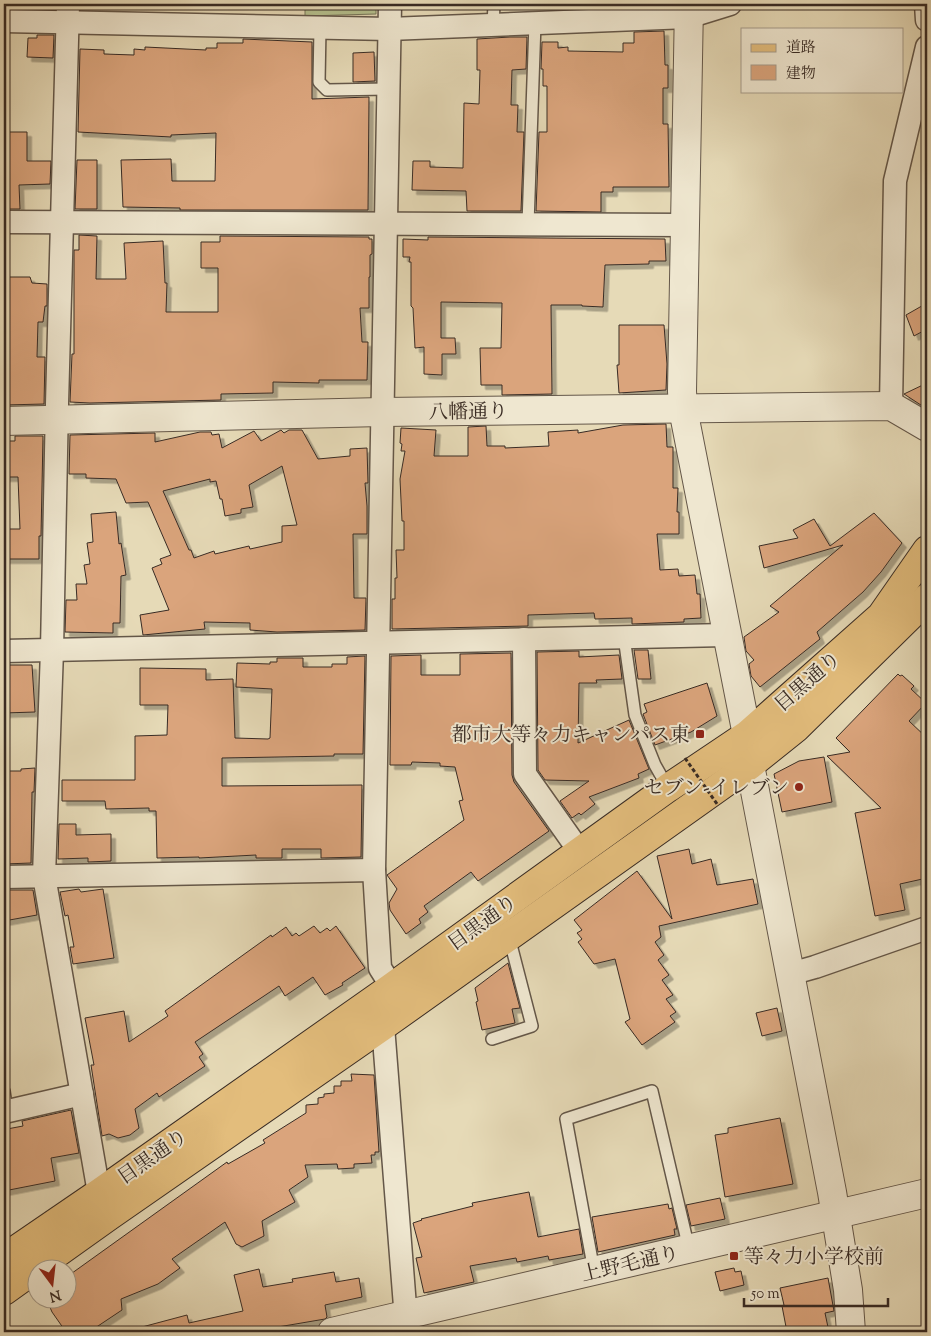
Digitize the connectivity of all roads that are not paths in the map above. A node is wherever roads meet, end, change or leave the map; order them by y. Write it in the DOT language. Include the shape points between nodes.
graph roads {
  1 [pos="390,4"];
  2 [pos="730,4"];
  3 [pos="926,4"];
  4 [pos="688,10"];
  5 [pos="68,13"];
  6 [pos="494,14"];
  7 [pos="927,20"];
  8 [pos="4,21"];
  9 [pos="535,24"];
  10 [pos="320,28"];
  11 [pos="390,29"];
  12 [pos="927,47"];
  13 [pos="388,89"];
  14 [pos="4,222"];
  15 [pos="61,222"];
  16 [pos="385,224"];
  17 [pos="528,224"];
  18 [pos="686,225"];
  19 [pos="891,406"];
  20 [pos="683,408"];
  21 [pos="382,412"];
  22 [pos="57,420"];
  23 [pos="4,421"];
  24 [pos="927,427"];
  25 [pos="927,550"];
  26 [pos="926,602"];
  27 [pos="726,635"];
  28 [pos="624,637"];
  29 [pos="524,640"];
  30 [pos="377,643"];
  31 [pos="52,650"];
  32 [pos="4,652"];
  33 [pos="747,735"];
  34 [pos="750,765"];
  35 [pos="668,788"];
  36 [pos="580,852"];
  37 [pos="374,870"];
  38 [pos="4,876"];
  39 [pos="44,876"];
  40 [pos="927,928"];
  41 [pos="509,936"];
  42 [pos="790,974"];
  43 [pos="392,987"];
  44 [pos="383,1026"];
  45 [pos="492,1039"];
  46 [pos="82,1094"];
  47 [pos="5,1105"];
  48 [pos="927,1193"];
  49 [pos="99,1194"];
  50 [pos="836,1214"];
  51 [pos="689,1249"];
  52 [pos="4,1258"];
  53 [pos="594,1271"];
  54 [pos="4,1291"];
  55 [pos="406,1323"];
  56 [pos="332,1332"];
  57 [pos="851,1332"];
  1 -- 11 [label="street"];
  2 -- 4 [label="street"];
  3 -- 7 [label="street"];
  4 -- 9 [label="street"];
  4 -- 18 [label="street"];
  5 -- 8 [label="street"];
  5 -- 10 [label="street"];
  5 -- 15 [label="street"];
  6 -- 9 [label="street"];
  6 -- 11 [label="street"];
  9 -- 17 [label="lane"];
  10 -- 11 [label="street"];
  10 -- 13 [label="lane" via="319,82 327,90"];
  11 -- 13 [label="street"];
  12 -- 19 [label="street" via="896,181"];
  13 -- 16 [label="street"];
  14 -- 15 [label="street"];
  15 -- 16 [label="street"];
  15 -- 22 [label="street"];
  16 -- 17 [label="street"];
  16 -- 21 [label="street"];
  17 -- 18 [label="street"];
  18 -- 20 [label="street"];
  19 -- 20 [label="street, 八幡通り"];
  19 -- 24 [label="street"];
  20 -- 21 [label="street, 八幡通り"];
  20 -- 27 [label="street"];
  21 -- 22 [label="street, 八幡通り"];
  21 -- 30 [label="street"];
  22 -- 23 [label="street, 八幡通り"];
  22 -- 31 [label="street"];
  25 -- 33 [label="main road, 目黒通り" via="881,616"];
  26 -- 34 [label="main road, 目黒通り" via="796,728"];
  27 -- 28 [label="street"];
  27 -- 33 [label="street"];
  28 -- 29 [label="street"];
  28 -- 35 [label="lane" via="635,714 655,765"];
  29 -- 30 [label="street"];
  29 -- 36 [label="street" via="525,774"];
  30 -- 31 [label="street"];
  30 -- 37 [label="street"];
  31 -- 32 [label="street"];
  31 -- 39 [label="street"];
  33 -- 34 [label="street"];
  33 -- 35 [label="main road, 目黒通り"];
  34 -- 41 [label="main road, 目黒通り"];
  34 -- 42 [label="street"];
  35 -- 36 [label="main road, 目黒通り"];
  36 -- 43 [label="main road, 目黒通り"];
  37 -- 39 [label="street"];
  37 -- 43 [label="street" via="380,968"];
  38 -- 39 [label="street"];
  39 -- 46 [label="street"];
  40 -- 42 [label="street"];
  41 -- 44 [label="main road, 目黒通り"];
  41 -- 45 [label="lane" via="532,1026"];
  42 -- 50 [label="street"];
  43 -- 49 [label="main road, 目黒通り"];
  44 -- 54 [label="main road, 目黒通り"];
  44 -- 55 [label="street"];
  46 -- 47 [label="street"];
  46 -- 49 [label="street"];
  48 -- 50 [label="street, 上野毛通り"];
  49 -- 52 [label="main road, 目黒通り"];
  50 -- 51 [label="street, 上野毛通り"];
  50 -- 57 [label="street"];
  51 -- 53 [label="street, 上野毛通り"];
  51 -- 53 [label="lane" via="652,1091 566,1119"];
  53 -- 55 [label="street, 上野毛通り"];
  55 -- 56 [label="street, 上野毛通り"];
}
